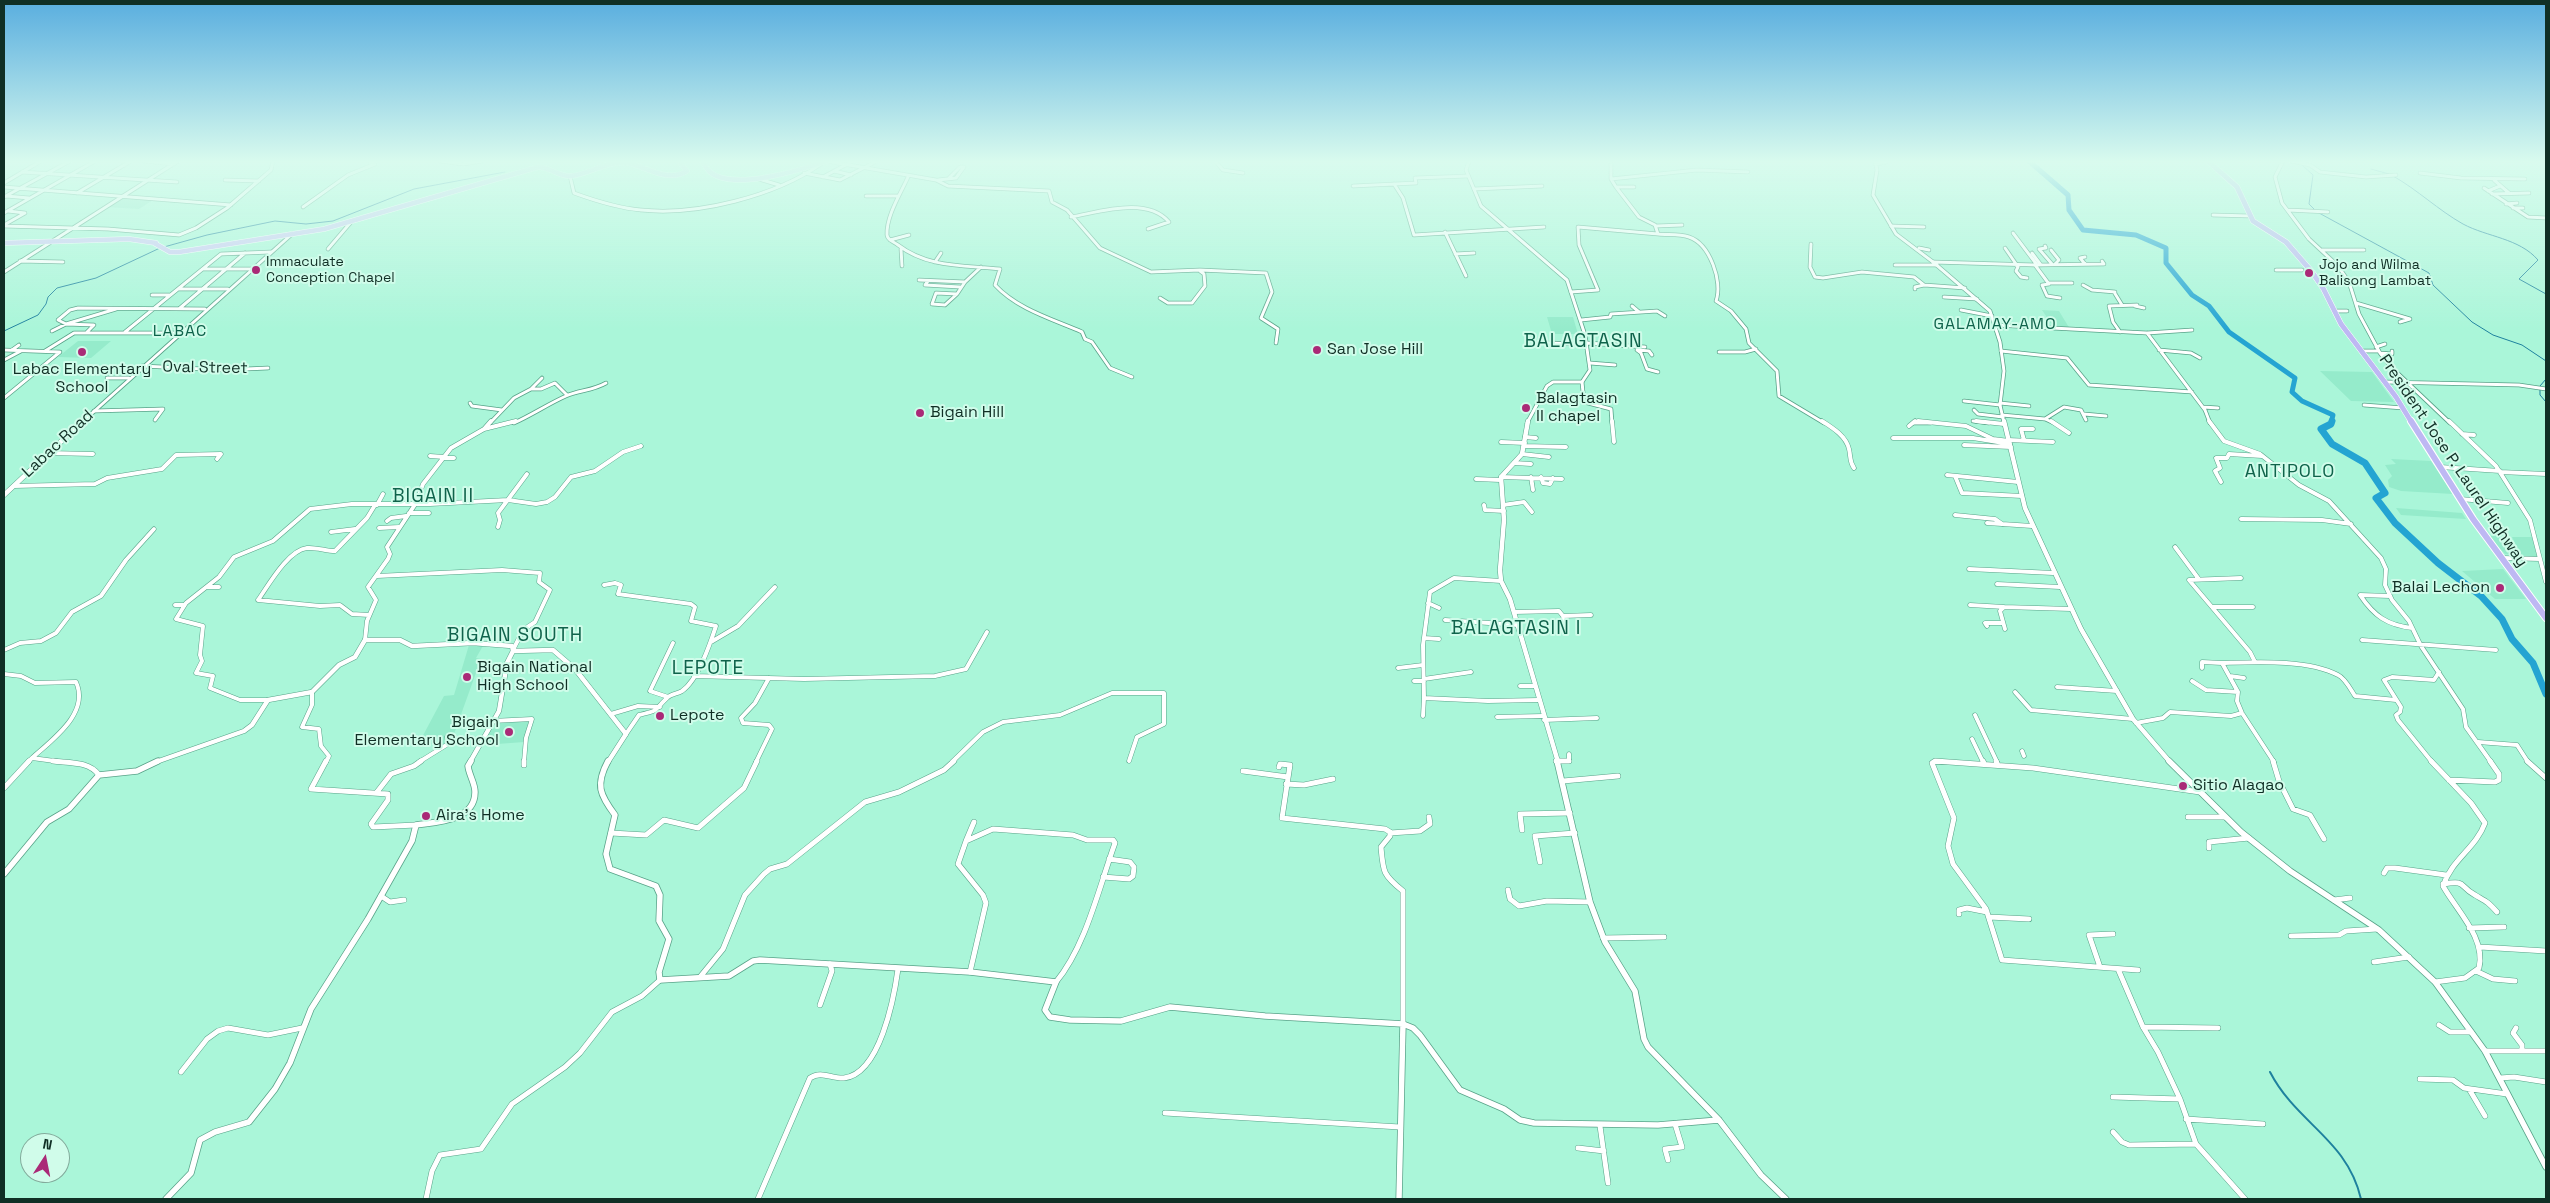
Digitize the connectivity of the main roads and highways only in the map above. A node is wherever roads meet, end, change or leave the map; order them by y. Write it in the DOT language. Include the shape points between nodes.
graph roads {
  1 [pos="368,217"];
  2 [pos="2251,217"];
  3 [pos="4,243"];
  4 [pos="2546,618"];
  1 -- 3 [label="main road" via="324,229 180,252 156,243 129,239"];
  2 -- 4 [label="highway, President Jose P. Laurel Highway" via="2259,226 2286,242 2341,324 2386,382 2500,558"];
}
